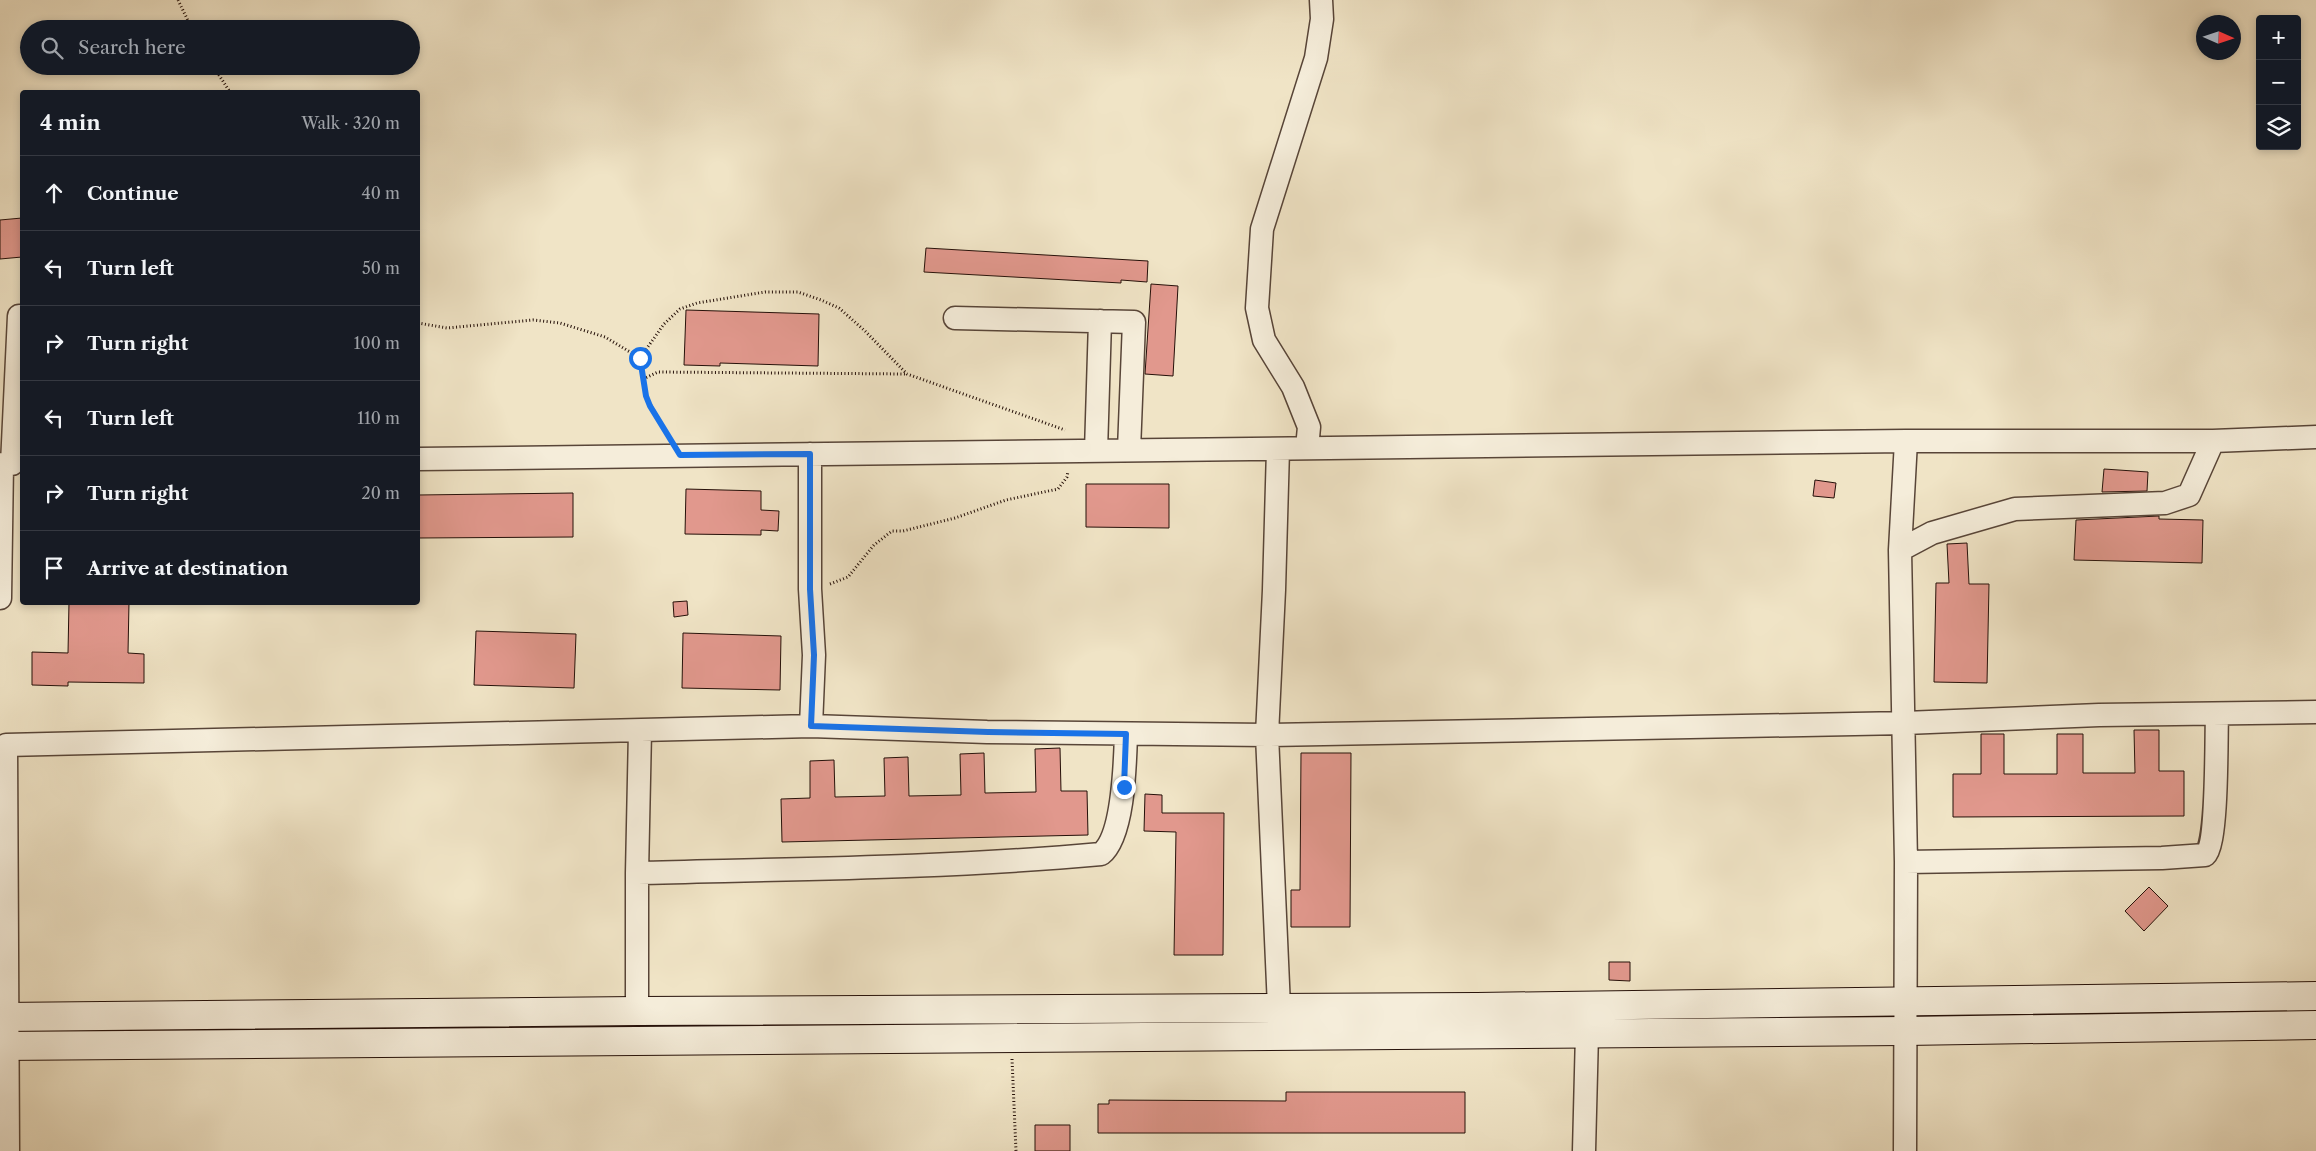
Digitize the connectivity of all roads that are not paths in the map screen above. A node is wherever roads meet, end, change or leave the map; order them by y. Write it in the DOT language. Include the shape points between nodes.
graph roads {
  1 [pos="1321,0"];
  2 [pos="20,316"];
  3 [pos="954,318"];
  4 [pos="1100,321"];
  5 [pos="2316,437"];
  6 [pos="1906,441"];
  7 [pos="2213,441"];
  8 [pos="1096,446"];
  9 [pos="1307,448"];
  10 [pos="1278,449"];
  11 [pos="1129,450"];
  12 [pos="810,454"];
  13 [pos="420,458"];
  14 [pos="9,464"];
  15 [pos="1900,550"];
  16 [pos="0,598"];
  17 [pos="2316,712"];
  18 [pos="2217,715"];
  19 [pos="1905,722"];
  20 [pos="811,726"];
  21 [pos="640,731"];
  22 [pos="1126,734"];
  23 [pos="1267,735"];
  24 [pos="3,745"];
  25 [pos="1906,862"];
  26 [pos="637,873"];
  27 [pos="2316,996"];
  28 [pos="1905,1000"];
  29 [pos="1584,1005"];
  30 [pos="1279,1008"];
  31 [pos="637,1011"];
  32 [pos="3,1016"];
  33 [pos="2316,1025"];
  34 [pos="1905,1030"];
  35 [pos="1587,1033"];
  36 [pos="3,1045"];
  37 [pos="8,1151"];
  38 [pos="1584,1151"];
  39 [pos="1905,1151"];
  1 -- 9 [label="street" via="1322,19 1316,58 1262,229 1257,308 1264,340 1293,387 1309,427"];
  2 -- 14 [label="street"];
  3 -- 4 [label="street"];
  4 -- 8 [label="street"];
  4 -- 11 [label="street" via="1134,322"];
  5 -- 7 [label="street"];
  6 -- 7 [label="street"];
  6 -- 9 [label="street"];
  6 -- 15 [label="street"];
  7 -- 15 [label="street" via="2189,495 2165,504 2015,509 1932,533"];
  8 -- 11 [label="street"];
  8 -- 12 [label="street" via="1071,451"];
  9 -- 10 [label="street"];
  10 -- 11 [label="street"];
  10 -- 23 [label="street"];
  12 -- 13 [label="street"];
  12 -- 20 [label="street" via="810,589 814,655"];
  14 -- 16 [label="street"];
  15 -- 19 [label="street"];
  17 -- 18 [label="street"];
  18 -- 19 [label="street" via="2099,715"];
  18 -- 25 [label="street" via="2213,830 2209,852 2205,855"];
  19 -- 23 [label="street"];
  19 -- 25 [label="street"];
  20 -- 21 [label="street"];
  20 -- 22 [label="street"];
  21 -- 24 [label="street"];
  21 -- 26 [label="street"];
  22 -- 23 [label="street"];
  22 -- 26 [label="street" via="1124,787 1109,848 1101,854 858,868"];
  23 -- 30 [label="street"];
  24 -- 32 [label="street"];
  25 -- 28 [label="street"];
  26 -- 31 [label="street"];
  27 -- 28 [label="street"];
  28 -- 29 [label="street"];
  28 -- 34 [label="street"];
  29 -- 30 [label="street"];
  29 -- 35 [label="street"];
  30 -- 31 [label="street"];
  31 -- 32 [label="street"];
  32 -- 36 [label="street"];
  33 -- 34 [label="street"];
  34 -- 35 [label="street"];
  34 -- 39 [label="street"];
  35 -- 36 [label="street"];
  35 -- 38 [label="street"];
  36 -- 37 [label="street"];
}
